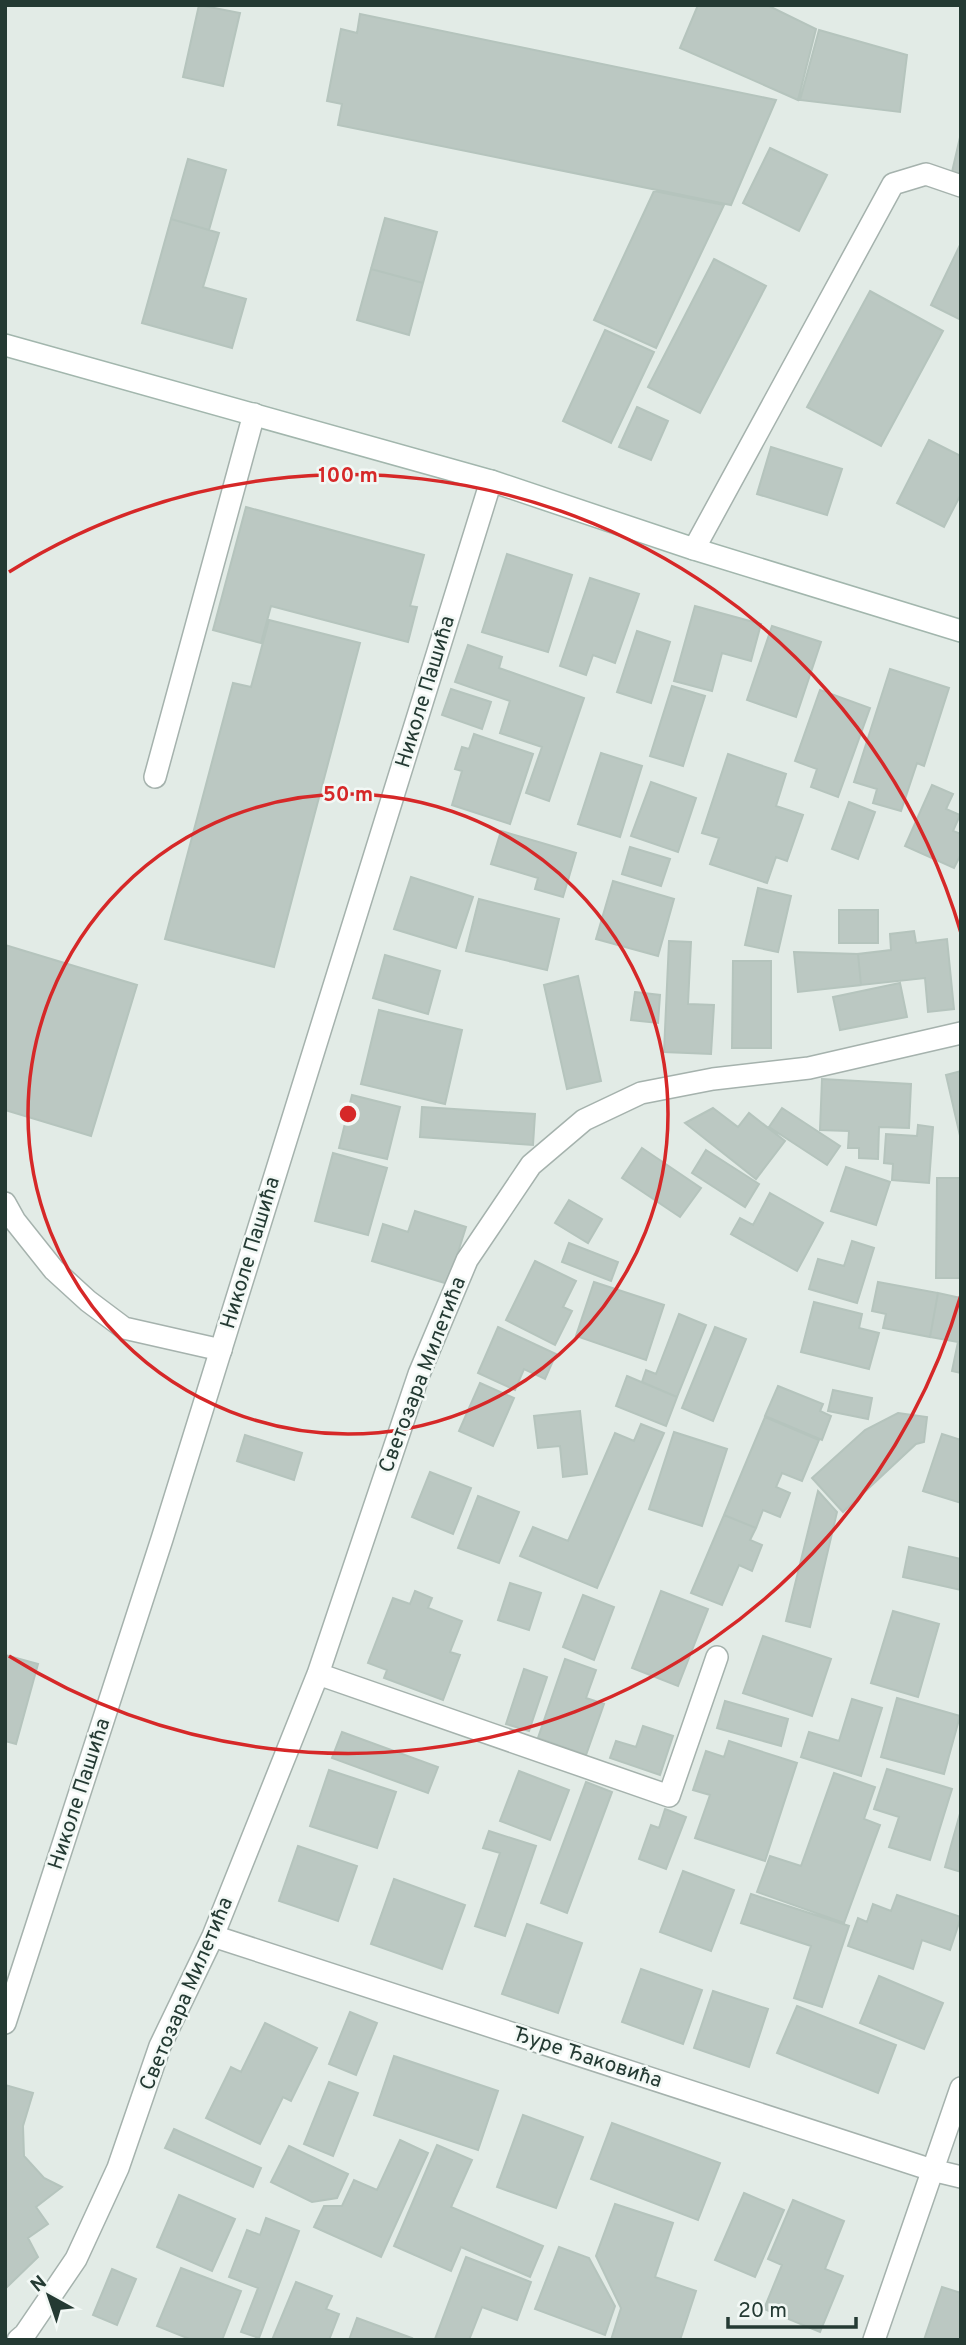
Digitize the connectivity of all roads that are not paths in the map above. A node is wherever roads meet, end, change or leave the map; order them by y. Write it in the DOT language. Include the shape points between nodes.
graph roads {
  1 [pos="961,186"];
  2 [pos="5,345"];
  3 [pos="254,414"];
  4 [pos="491,481"];
  5 [pos="694,549"];
  6 [pos="961,631"];
  7 [pos="155,776"];
  8 [pos="961,1033"];
  9 [pos="5,1203"];
  10 [pos="221,1350"];
  11 [pos="717,1657"];
  12 [pos="318,1674"];
  13 [pos="213,1936"];
  14 [pos="5,2023"];
  15 [pos="961,2088"];
  16 [pos="932,2169"];
  17 [pos="961,2177"];
  18 [pos="28,2338"];
  19 [pos="874,2340"];
  1 -- 5 [label="street" via="926,174 893,184"];
  2 -- 3 [label="street"];
  3 -- 4 [label="street"];
  3 -- 7 [label="street"];
  4 -- 5 [label="street"];
  4 -- 10 [label="street, Николе Пашића"];
  5 -- 6 [label="street"];
  8 -- 12 [label="street, Светозара Милетића" via="809,1068 641,1093 584,1120 530,1165 467,1260 419,1374"];
  9 -- 10 [label="street" via="54,1270 124,1328"];
  10 -- 14 [label="street, Николе Пашића"];
  11 -- 12 [label="street" via="669,1796"];
  12 -- 13 [label="street, Светозара Милетића"];
  13 -- 16 [label="street, Ђуре Ђаковића"];
  13 -- 18 [label="street, Светозара Милетића" via="160,2046 118,2168 76,2259"];
  15 -- 16 [label="street"];
  16 -- 17 [label="street, Ђуре Ђаковића"];
  16 -- 19 [label="street"];
}
